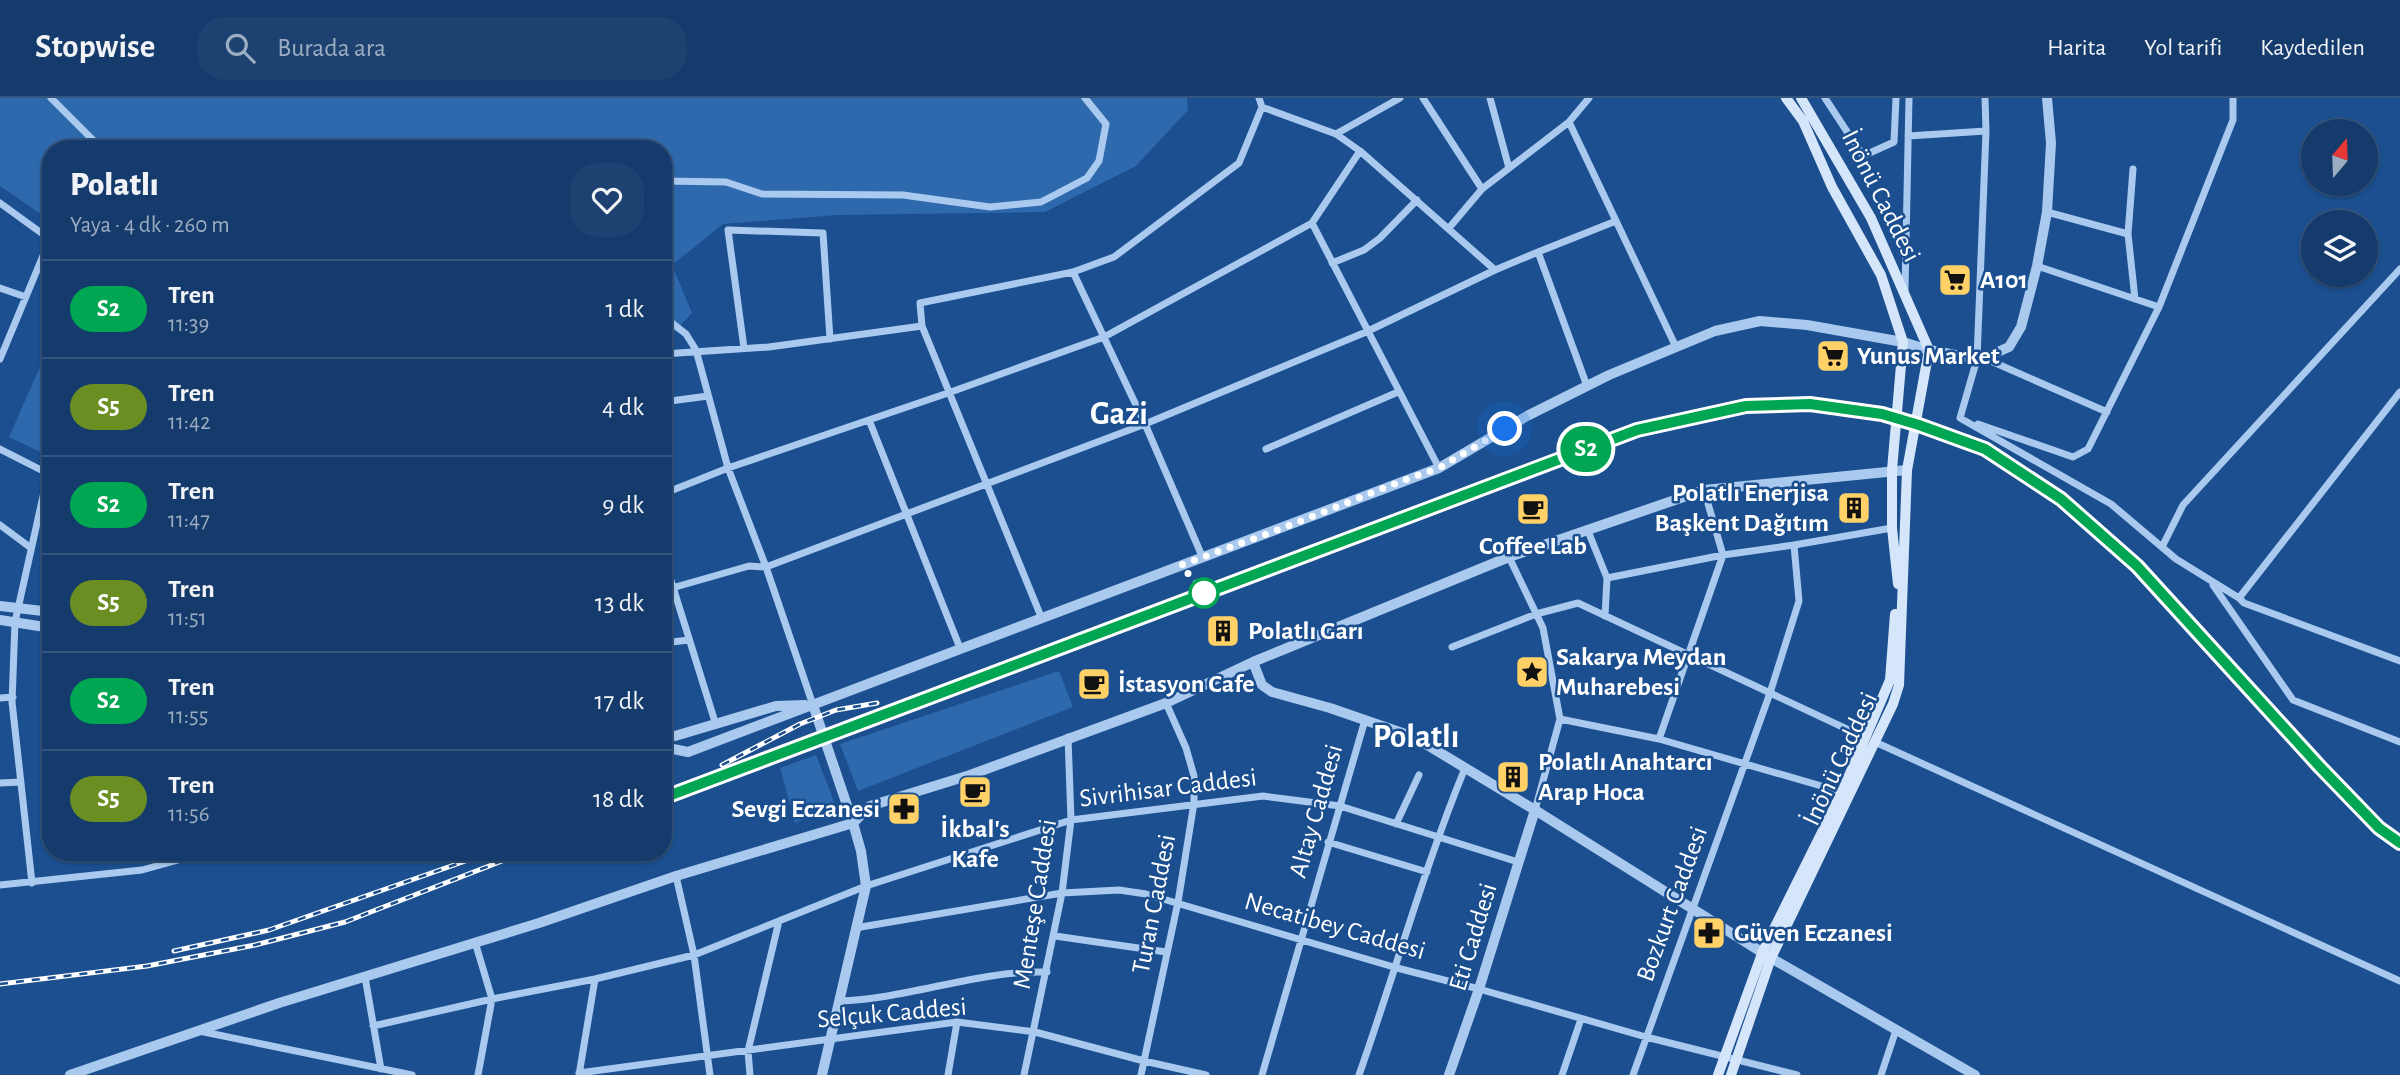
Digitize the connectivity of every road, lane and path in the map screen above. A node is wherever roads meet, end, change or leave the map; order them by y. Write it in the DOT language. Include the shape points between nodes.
graph roads {
  1 [pos="51,98"];
  2 [pos="1086,98"];
  3 [pos="1259,98"];
  4 [pos="1400,98"];
  5 [pos="1423,98"];
  6 [pos="1490,98"];
  7 [pos="1589,98"];
  8 [pos="1786,98"];
  9 [pos="1801,98"];
  10 [pos="1825,98"];
  11 [pos="1896,98"];
  12 [pos="1909,98"];
  13 [pos="1985,98"];
  14 [pos="2047,98"];
  15 [pos="2233,98"];
  16 [pos="1262,107"];
  17 [pos="1569,122"];
  18 [pos="1986,131"];
  19 [pos="1336,134"];
  20 [pos="1908,136"];
  21 [pos="93,140"];
  22 [pos="1360,151"];
  23 [pos="1509,168"];
  24 [pos="2133,169"];
  25 [pos="672,181"];
  26 [pos="1482,189"];
  27 [pos="1417,200"];
  28 [pos="0,203"];
  29 [pos="2047,212"];
  30 [pos="1616,221"];
  31 [pos="1312,223"];
  32 [pos="1449,228"];
  33 [pos="42,234"];
  34 [pos="2128,234"];
  35 [pos="1538,253"];
  36 [pos="42,259"];
  37 [pos="1332,263"];
  38 [pos="2037,266"];
  39 [pos="2400,269"];
  40 [pos="1495,270"];
  41 [pos="1073,272"];
  42 [pos="0,288"];
  43 [pos="1905,296"];
  44 [pos="26,297"];
  45 [pos="2135,299"];
  46 [pos="2159,307"];
  47 [pos="672,323"];
  48 [pos="922,327"];
  49 [pos="1366,332"];
  50 [pos="1104,337"];
  51 [pos="830,339"];
  52 [pos="1903,342"];
  53 [pos="1675,347"];
  54 [pos="744,348"];
  55 [pos="1929,350"];
  56 [pos="696,351"];
  57 [pos="672,353"];
  58 [pos="0,359"];
  59 [pos="1980,359"];
  60 [pos="1587,386"];
  61 [pos="2400,392"];
  62 [pos="948,393"];
  63 [pos="1398,393"];
  64 [pos="708,396"];
  65 [pos="672,401"];
  66 [pos="2107,412"];
  67 [pos="1960,418"];
  68 [pos="869,420"];
  69 [pos="1145,424"];
  70 [pos="0,449"];
  71 [pos="1266,449"];
  72 [pos="727,468"];
  73 [pos="1439,468"];
  74 [pos="1892,470"];
  75 [pos="1907,470"];
  76 [pos="42,471"];
  77 [pos="987,483"];
  78 [pos="1704,490"];
  79 [pos="672,491"];
  80 [pos="42,506"];
  81 [pos="906,514"];
  82 [pos="0,525"];
  83 [pos="1892,528"];
  84 [pos="1588,531"];
  85 [pos="1794,545"];
  86 [pos="2162,547"];
  87 [pos="31,548"];
  88 [pos="1723,555"];
  89 [pos="1202,556"];
  90 [pos="1509,557"];
  91 [pos="766,567"];
  92 [pos="1607,578"];
  93 [pos="2211,582"];
  94 [pos="672,588"];
  95 [pos="2239,598"];
  96 [pos="0,606"];
  97 [pos="16,609"];
  98 [pos="42,611"];
  99 [pos="1536,614"];
  100 [pos="1605,616"];
  101 [pos="1042,619"];
  102 [pos="0,620"];
  103 [pos="15,622"];
  104 [pos="42,626"];
  105 [pos="689,640"];
  106 [pos="672,642"];
  107 [pos="1452,647"];
  108 [pos="960,648"];
  109 [pos="1688,656"];
  110 [pos="2400,661"];
  111 [pos="1253,662"];
  112 [pos="1770,693"];
  113 [pos="13,697"];
  114 [pos="0,698"];
  115 [pos="1166,703"];
  116 [pos="813,705"];
  117 [pos="1560,719"];
  118 [pos="1365,720"];
  119 [pos="716,725"];
  120 [pos="672,735"];
  121 [pos="1068,737"];
  122 [pos="1659,739"];
  123 [pos="1870,740"];
  124 [pos="2400,742"];
  125 [pos="672,749"];
  126 [pos="1745,764"];
  127 [pos="1465,768"];
  128 [pos="1419,775"];
  129 [pos="21,782"];
  130 [pos="0,783"];
  131 [pos="1842,792"];
  132 [pos="1194,803"];
  133 [pos="1340,806"];
  134 [pos="1535,810"];
  135 [pos="1071,820"];
  136 [pos="853,823"];
  137 [pos="1396,824"];
  138 [pos="1438,836"];
  139 [pos="1328,842"];
  140 [pos="174,861"];
  141 [pos="1518,862"];
  142 [pos="1427,872"];
  143 [pos="676,877"];
  144 [pos="32,883"];
  145 [pos="0,885"];
  146 [pos="866,886"];
  147 [pos="1062,893"];
  148 [pos="1178,902"];
  149 [pos="1692,908"];
  150 [pos="779,921"];
  151 [pos="855,928"];
  152 [pos="1055,936"];
  153 [pos="1301,938"];
  154 [pos="475,942"];
  155 [pos="1166,952"];
  156 [pos="1767,954"];
  157 [pos="694,955"];
  158 [pos="1397,968"];
  159 [pos="1047,972"];
  160 [pos="365,977"];
  161 [pos="595,979"];
  162 [pos="2400,981"];
  163 [pos="1479,989"];
  164 [pos="492,999"];
  165 [pos="839,1001"];
  166 [pos="1581,1018"];
  167 [pos="957,1022"];
  168 [pos="373,1026"];
  169 [pos="1896,1030"];
  170 [pos="198,1031"];
  171 [pos="1035,1032"];
  172 [pos="1646,1037"];
  173 [pos="830,1038"];
  174 [pos="748,1051"];
  175 [pos="708,1056"];
  176 [pos="1724,1057"];
  177 [pos="1736,1059"];
  178 [pos="1144,1061"];
  179 [pos="382,1069"];
  180 [pos="394,1073"];
  181 [pos="80,1074"];
  182 [pos="579,1074"];
  183 [pos="412,1075"];
  184 [pos="478,1075"];
  185 [pos="710,1075"];
  186 [pos="750,1075"];
  187 [pos="822,1075"];
  188 [pos="948,1075"];
  189 [pos="1024,1075"];
  190 [pos="1141,1075"];
  191 [pos="1206,1075"];
  192 [pos="1262,1075"];
  193 [pos="1359,1075"];
  194 [pos="1449,1075"];
  195 [pos="1562,1075"];
  196 [pos="1633,1075"];
  197 [pos="1718,1075"];
  198 [pos="1731,1075"];
  199 [pos="1797,1075"];
  200 [pos="1881,1075"];
  201 [pos="1975,1075"];
  1 -- 21 [label="street"];
  2 -- 25 [label="street" via="1106,124 1099,161 1087,178 1041,202 990,207 903,195 762,194 726,182"];
  3 -- 16 [label="street"];
  4 -- 19 [label="street"];
  5 -- 26 [label="street"];
  6 -- 23 [label="street"];
  7 -- 17 [label="street"];
  8 -- 52 [label="main road, İnönü Caddesi" via="1803,121 1832,187 1881,275"];
  9 -- 43 [label="main road, İnönü Caddesi" via="1871,218"];
  10 -- 11 [label="street" via="1863,156 1895,142"];
  12 -- 20 [label="street"];
  13 -- 18 [label="street"];
  14 -- 29 [label="street" via="2051,143"];
  15 -- 46 [label="street" via="2233,121"];
  16 -- 19 [label="street"];
  16 -- 41 [label="street" via="1238,163 1114,257"];
  17 -- 23 [label="street"];
  17 -- 30 [label="street"];
  18 -- 20 [label="street"];
  18 -- 59 [label="street"];
  19 -- 22 [label="street"];
  20 -- 43 [label="street"];
  22 -- 27 [label="street"];
  22 -- 31 [label="street"];
  23 -- 26 [label="street"];
  24 -- 34 [label="street"];
  26 -- 32 [label="street"];
  27 -- 32 [label="street"];
  27 -- 37 [label="street" via="1364,250"];
  28 -- 33 [label="street"];
  29 -- 34 [label="street"];
  29 -- 38 [label="street"];
  30 -- 35 [label="street"];
  30 -- 53 [label="street"];
  31 -- 37 [label="street"];
  31 -- 50 [label="street"];
  32 -- 40 [label="street"];
  34 -- 45 [label="street"];
  35 -- 40 [label="street"];
  35 -- 60 [label="street"];
  36 -- 44 [label="street"];
  37 -- 49 [label="street"];
  38 -- 45 [label="street"];
  38 -- 59 [label="street" via="2021,327 2009,347"];
  39 -- 86 [label="street" via="2183,505"];
  40 -- 49 [label="street"];
  41 -- 48 [label="street" via="920,303"];
  41 -- 50 [label="street"];
  42 -- 44 [label="street"];
  43 -- 55 [label="main road, İnönü Caddesi"];
  44 -- 58 [label="street"];
  45 -- 46 [label="street"];
  46 -- 66 [label="street"];
  47 -- 56 [label="street"];
  48 -- 51 [label="street"];
  48 -- 62 [label="street"];
  49 -- 63 [label="street"];
  49 -- 69 [label="street"];
  50 -- 62 [label="street"];
  50 -- 69 [label="street"];
  51 -- 54 [label="street"];
  51 -- 54 [label="street" via="823,233 728,230"];
  52 -- 53 [label="street" via="1760,321 1715,331"];
  52 -- 55 [label="street"];
  52 -- 74 [label="main road, İnönü Caddesi"];
  53 -- 60 [label="street"];
  54 -- 56 [label="street"];
  55 -- 59 [label="street"];
  55 -- 75 [label="main road, İnönü Caddesi"];
  56 -- 57 [label="street"];
  56 -- 64 [label="street"];
  59 -- 66 [label="street"];
  59 -- 67 [label="street"];
  60 -- 73 [label="street"];
  61 -- 95 [label="street"];
  62 -- 68 [label="street"];
  62 -- 77 [label="street"];
  63 -- 71 [label="street"];
  63 -- 73 [label="street"];
  64 -- 65 [label="street"];
  64 -- 72 [label="street"];
  66 -- 67 [label="street" via="2088,449 2073,457"];
  67 -- 86 [label="street" via="2111,504"];
  68 -- 72 [label="street"];
  68 -- 81 [label="street"];
  69 -- 77 [label="street"];
  69 -- 89 [label="street"];
  70 -- 76 [label="street"];
  72 -- 79 [label="street"];
  72 -- 91 [label="street"];
  73 -- 89 [label="street"];
  74 -- 75 [label="street"];
  74 -- 78 [label="street"];
  74 -- 83 [label="main road, İnönü Caddesi"];
  75 -- 123 [label="main road, İnönü Caddesi" via="1899,685 1893,704"];
  77 -- 81 [label="street"];
  77 -- 101 [label="street"];
  78 -- 84 [label="street"];
  78 -- 88 [label="street"];
  80 -- 87 [label="street"];
  81 -- 91 [label="street"];
  81 -- 108 [label="street"];
  82 -- 87 [label="street"];
  83 -- 85 [label="street"];
  83 -- 123 [label="main road, İnönü Caddesi" via="1898,582 1890,680"];
  84 -- 90 [label="street"];
  84 -- 92 [label="street"];
  85 -- 88 [label="street"];
  85 -- 112 [label="street, Bozkurt Caddesi" via="1799,601"];
  86 -- 93 [label="street"];
  87 -- 97 [label="street"];
  88 -- 92 [label="street"];
  88 -- 109 [label="street"];
  89 -- 101 [label="street"];
  90 -- 99 [label="street"];
  90 -- 111 [label="street"];
  91 -- 94 [label="street" via="749,566"];
  91 -- 116 [label="street"];
  92 -- 100 [label="street"];
  93 -- 95 [label="street"];
  93 -- 124 [label="street" via="2293,699"];
  94 -- 105 [label="street"];
  95 -- 110 [label="street"];
  96 -- 97 [label="street"];
  97 -- 98 [label="street"];
  97 -- 103 [label="street"];
  99 -- 100 [label="street" via="1578,603"];
  99 -- 107 [label="street"];
  99 -- 117 [label="street" via="1543,628"];
  100 -- 109 [label="street"];
  101 -- 108 [label="street"];
  102 -- 103 [label="street"];
  103 -- 104 [label="street"];
  103 -- 113 [label="street"];
  105 -- 106 [label="street"];
  105 -- 119 [label="street"];
  108 -- 116 [label="street"];
  109 -- 112 [label="street"];
  109 -- 122 [label="street"];
  111 -- 115 [label="street"];
  111 -- 118 [label="street" via="1262,685 1272,692"];
  112 -- 123 [label="street"];
  112 -- 126 [label="street, Bozkurt Caddesi"];
  113 -- 114 [label="street"];
  113 -- 129 [label="street"];
  115 -- 121 [label="street"];
  115 -- 132 [label="street, Turan Caddesi" via="1194,776"];
  116 -- 119 [label="street" via="776,706"];
  116 -- 125 [label="street" via="688,752"];
  116 -- 136 [label="street"];
  117 -- 122 [label="street"];
  117 -- 134 [label="street"];
  118 -- 127 [label="street" via="1414,737"];
  118 -- 133 [label="street, Altay Caddesi"];
  119 -- 120 [label="street"];
  121 -- 135 [label="street, Menteşe Caddesi"];
  121 -- 136 [label="street" via="970,775 870,806"];
  122 -- 126 [label="street"];
  123 -- 131 [label="main road, İnönü Caddesi"];
  123 -- 156 [label="main road, İnönü Caddesi"];
  123 -- 162 [label="street"];
  126 -- 131 [label="street"];
  126 -- 149 [label="street, Bozkurt Caddesi"];
  127 -- 134 [label="street"];
  127 -- 138 [label="street"];
  128 -- 137 [label="street"];
  129 -- 130 [label="street"];
  129 -- 144 [label="street"];
  131 -- 156 [label="main road, İnönü Caddesi"];
  132 -- 133 [label="street, Sivrihisar Caddesi" via="1263,796"];
  132 -- 135 [label="street, Sivrihisar Caddesi"];
  132 -- 148 [label="street, Turan Caddesi"];
  133 -- 137 [label="street, Sivrihisar Caddesi"];
  133 -- 139 [label="street, Altay Caddesi"];
  134 -- 141 [label="street, Eti Caddesi"];
  134 -- 149 [label="street"];
  135 -- 146 [label="street, Sivrihisar Caddesi"];
  135 -- 147 [label="street, Menteşe Caddesi"];
  136 -- 143 [label="street"];
  136 -- 146 [label="street"];
  137 -- 138 [label="street, Sivrihisar Caddesi"];
  138 -- 141 [label="street, Sivrihisar Caddesi"];
  138 -- 142 [label="street"];
  139 -- 142 [label="street"];
  139 -- 153 [label="street, Altay Caddesi"];
  140 -- 144 [label="street" via="142,870"];
  141 -- 163 [label="street, Eti Caddesi"];
  142 -- 158 [label="street"];
  143 -- 154 [label="street"];
  143 -- 157 [label="street"];
  144 -- 145 [label="street"];
  146 -- 150 [label="street, Sivrihisar Caddesi"];
  146 -- 151 [label="street"];
  147 -- 148 [label="street, Necatibey Caddesi" via="1119,890"];
  147 -- 151 [label="street, Necatibey Caddesi"];
  147 -- 152 [label="street, Menteşe Caddesi"];
  148 -- 153 [label="street, Necatibey Caddesi"];
  148 -- 155 [label="street, Turan Caddesi"];
  149 -- 156 [label="street"];
  149 -- 172 [label="street, Bozkurt Caddesi"];
  150 -- 157 [label="street, Sivrihisar Caddesi"];
  150 -- 174 [label="street"];
  151 -- 165 [label="street"];
  152 -- 155 [label="street"];
  152 -- 159 [label="street, Menteşe Caddesi"];
  153 -- 158 [label="street, Necatibey Caddesi"];
  153 -- 192 [label="street, Altay Caddesi"];
  154 -- 160 [label="street"];
  154 -- 164 [label="street"];
  155 -- 178 [label="street, Turan Caddesi"];
  156 -- 169 [label="street"];
  156 -- 176 [label="main road, İnönü Caddesi"];
  156 -- 177 [label="main road, İnönü Caddesi"];
  157 -- 161 [label="street, Sivrihisar Caddesi"];
  157 -- 175 [label="street"];
  158 -- 163 [label="street, Necatibey Caddesi"];
  158 -- 193 [label="street"];
  159 -- 165 [label="street"];
  159 -- 171 [label="street, Menteşe Caddesi"];
  160 -- 168 [label="street"];
  160 -- 170 [label="street"];
  161 -- 164 [label="street, Sivrihisar Caddesi"];
  161 -- 182 [label="street"];
  163 -- 166 [label="street, Necatibey Caddesi"];
  163 -- 194 [label="street, Eti Caddesi"];
  164 -- 168 [label="street, Sivrihisar Caddesi"];
  164 -- 184 [label="street"];
  165 -- 173 [label="street"];
  166 -- 172 [label="street, Necatibey Caddesi"];
  166 -- 195 [label="street"];
  167 -- 171 [label="street, Selçuk Caddesi"];
  167 -- 173 [label="street, Selçuk Caddesi"];
  167 -- 188 [label="street"];
  168 -- 179 [label="street"];
  169 -- 200 [label="street"];
  169 -- 201 [label="street"];
  170 -- 179 [label="street"];
  170 -- 181 [label="street"];
  171 -- 178 [label="street, Selçuk Caddesi"];
  171 -- 189 [label="street, Menteşe Caddesi"];
  172 -- 176 [label="street, Necatibey Caddesi"];
  172 -- 196 [label="street, Bozkurt Caddesi"];
  173 -- 174 [label="street, Selçuk Caddesi"];
  173 -- 187 [label="street"];
  174 -- 175 [label="street, Selçuk Caddesi"];
  174 -- 186 [label="street"];
  175 -- 182 [label="street, Selçuk Caddesi"];
  175 -- 185 [label="street"];
  176 -- 177 [label="street, Necatibey Caddesi"];
  176 -- 197 [label="main road, İnönü Caddesi"];
  177 -- 198 [label="main road, İnönü Caddesi"];
  177 -- 199 [label="street, Necatibey Caddesi"];
  178 -- 190 [label="street, Turan Caddesi"];
  178 -- 191 [label="street, Selçuk Caddesi"];
  179 -- 180 [label="street"];
  180 -- 183 [label="street"];
}
